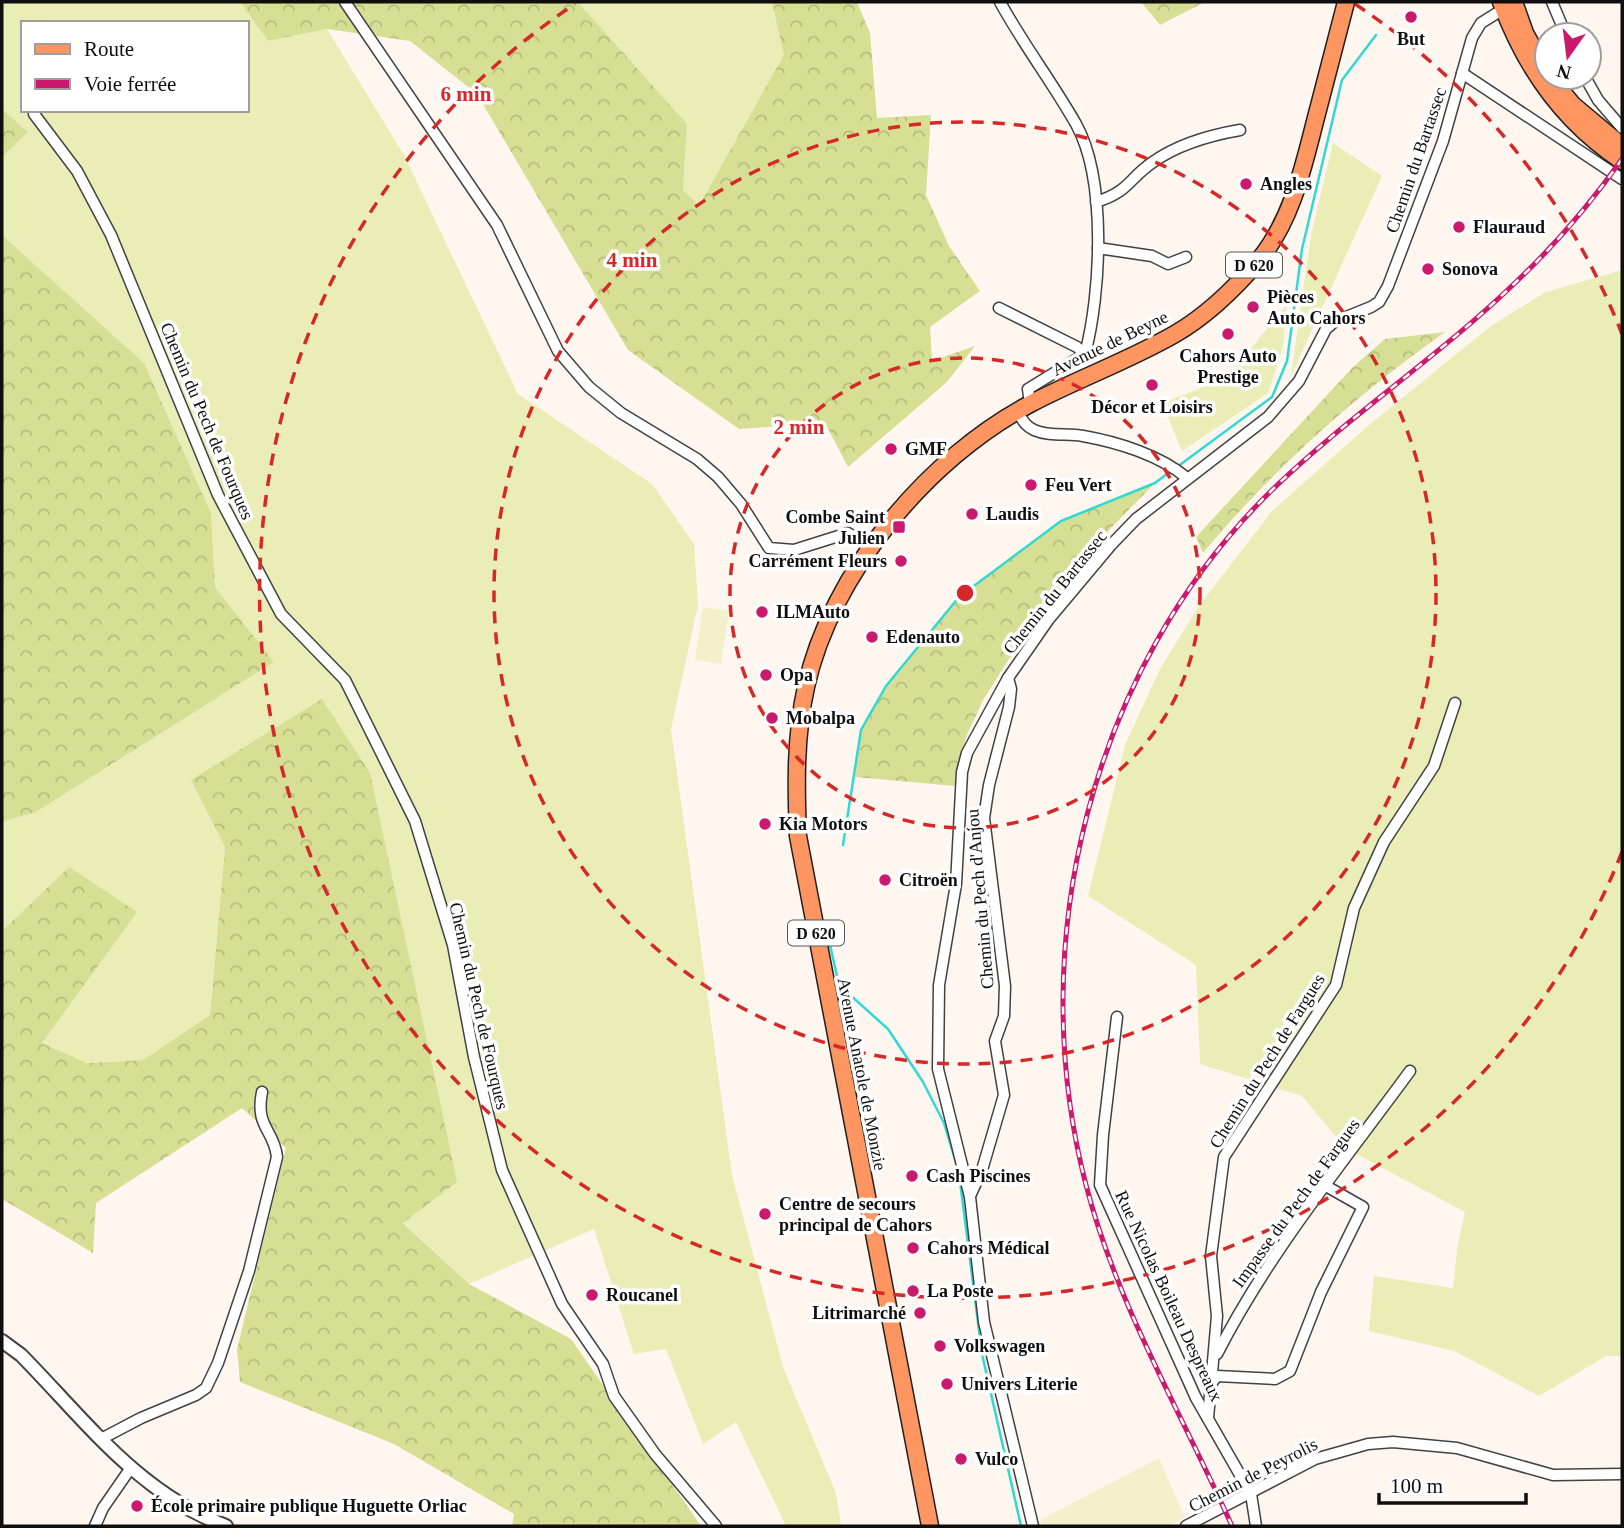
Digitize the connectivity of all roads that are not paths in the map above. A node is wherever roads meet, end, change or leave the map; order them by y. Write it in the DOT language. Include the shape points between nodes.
graph roads {
  1 [pos="345,2"];
  2 [pos="1000,2"];
  3 [pos="1346,2"];
  4 [pos="1552,2"];
  5 [pos="1521,3"];
  6 [pos="1499,7"];
  7 [pos="1560,21"];
  8 [pos="1533,48"];
  9 [pos="1462,73"];
  10 [pos="1562,91"];
  11 [pos="1593,91"];
  12 [pos="34,114"];
  13 [pos="1622,128"];
  14 [pos="1240,130"];
  15 [pos="1622,146"];
  16 [pos="1622,161"];
  17 [pos="1622,179"];
  18 [pos="1096,202"];
  19 [pos="1098,248"];
  20 [pos="1186,257"];
  21 [pos="999,308"];
  22 [pos="1085,354"];
  23 [pos="1023,407"];
  24 [pos="1184,475"];
  25 [pos="872,547"];
  26 [pos="1007,678"];
  27 [pos="1455,703"];
  28 [pos="1117,1017"];
  29 [pos="1410,1071"];
  30 [pos="262,1092"];
  31 [pos="1326,1186"];
  32 [pos="970,1197"];
  33 [pos="2,1341"];
  34 [pos="1215,1358"];
  35 [pos="1210,1386"];
  36 [pos="1208,1418"];
  37 [pos="101,1439"];
  38 [pos="130,1469"];
  39 [pos="1622,1474"];
  40 [pos="1251,1494"];
  41 [pos="95,1526"];
  42 [pos="226,1526"];
  43 [pos="716,1526"];
  44 [pos="930,1526"];
  45 [pos="1033,1526"];
  46 [pos="1186,1526"];
  47 [pos="1256,1526"];
  1 -- 25 [label="street" via="476,191 558,351 589,387 621,413 697,458 741,504 769,548 794,550 848,533"];
  2 -- 18 [label="street" via="1077,125 1093,168"];
  3 -- 23 [label="main road, Avenue de Beyne / D 620" via="1300,180 1261,257 1211,307 1176,333"];
  4 -- 7 [label="street"];
  5 -- 8 [label="main road" via="1525,33"];
  6 -- 9 [label="street, Chemin du Bartassec" via="1477,30"];
  6 -- 16 [label="main road" via="1537,78 1564,113"];
  9 -- 17 [label="street"];
  9 -- 24 [label="street, Chemin du Bartassec" via="1443,141 1379,302 1334,321 1282,402"];
  10 -- 15 [label="main road"];
  11 -- 13 [label="street"];
  12 -- 43 [label="street, Chemin du Pech de Fourques" via="77,172 111,235 218,495 281,614 345,680 415,821 453,945 502,1170 562,1304 603,1364 614,1396"];
  14 -- 18 [label="street" via="1212,134 1153,162 1114,197"];
  18 -- 19 [label="street"];
  19 -- 20 [label="street" via="1152,256 1168,264"];
  19 -- 22 [label="street"];
  21 -- 22 [label="street"];
  22 -- 23 [label="street" via="1028,388"];
  23 -- 24 [label="street" via="1025,424 1034,430 1127,448"];
  23 -- 25 [label="main road, Avenue Anatole de Monzie / D 620" via="921,485"];
  24 -- 26 [label="street, Chemin du Bartassec" via="1111,545"];
  25 -- 44 [label="main road, Avenue Anatole de Monzie / D 620" via="834,610 806,683 796,788 798,836"];
  26 -- 32 [label="street, Chemin du Pech d'Anjou" via="1012,689 985,818 1005,986 995,1041 1004,1095"];
  26 -- 32 [label="street, Chemin du Bartassec" via="976,732 962,772 956,884 937,1006 938,1069"];
  27 -- 34 [label="street, Chemin du Pech de Fargues" via="1434,766 1384,842 1354,908 1336,985 1224,1157 1212,1256"];
  28 -- 36 [label="street, Rue Nicolas Boileau Despreaux" via="1100,1185"];
  29 -- 31 [label="street, Impasse du Pech de Fargues"];
  30 -- 37 [label="street" via="262,1126 276,1146 277,1157 249,1271 218,1363 197,1395"];
  31 -- 34 [label="street, Impasse du Pech de Fargues" via="1250,1290"];
  31 -- 35 [label="street" via="1363,1207 1321,1292 1290,1371 1275,1379 1217,1376"];
  32 -- 45 [label="street, Chemin du Bartassec" via="984,1322"];
  33 -- 37 [label="street"];
  34 -- 35 [label="street, Chemin du Pech de Fargues"];
  35 -- 36 [label="street, Chemin du Pech de Fargues"];
  36 -- 40 [label="street, Rue Nicolas Boileau Despreaux"];
  37 -- 38 [label="street"];
  38 -- 41 [label="street"];
  38 -- 42 [label="street" via="181,1506"];
  39 -- 40 [label="street, Chemin de Peyrolis" via="1553,1475 1457,1448 1393,1443 1333,1452"];
  40 -- 46 [label="street, Chemin de Peyrolis"];
  40 -- 47 [label="street"];
}
